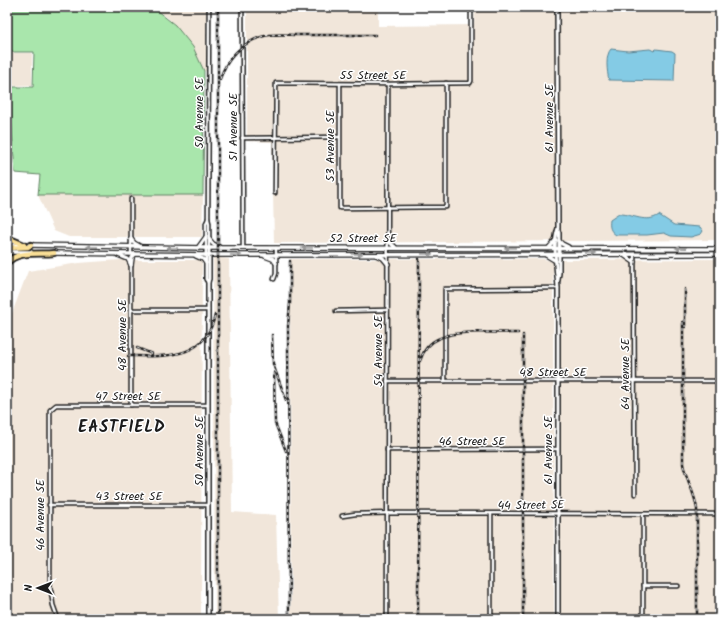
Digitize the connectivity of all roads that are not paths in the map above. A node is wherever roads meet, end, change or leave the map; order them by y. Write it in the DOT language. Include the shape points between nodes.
graph roads {
  1 [pos="209,7"];
  2 [pos="242,7"];
  3 [pos="471,7"];
  4 [pos="557,7"];
  5 [pos="446,83"];
  6 [pos="340,84"];
  7 [pos="388,84"];
  8 [pos="339,137"];
  9 [pos="242,138"];
  10 [pos="276,138"];
  11 [pos="275,193"];
  12 [pos="130,199"];
  13 [pos="388,208"];
  14 [pos="7,235"];
  15 [pos="208,238"];
  16 [pos="131,239"];
  17 [pos="558,240"];
  18 [pos="388,241"];
  19 [pos="7,245"];
  20 [pos="24,245"];
  21 [pos="31,245"];
  22 [pos="7,248"];
  23 [pos="131,248"];
  24 [pos="146,248"];
  25 [pos="198,248"];
  26 [pos="208,248"];
  27 [pos="222,248"];
  28 [pos="243,248"];
  29 [pos="276,248"];
  30 [pos="388,248"];
  31 [pos="397,248"];
  32 [pos="549,248"];
  33 [pos="558,248"];
  34 [pos="571,248"];
  35 [pos="720,249"];
  36 [pos="7,252"];
  37 [pos="54,253"];
  38 [pos="115,254"];
  39 [pos="133,254"];
  40 [pos="276,254"];
  41 [pos="375,254"];
  42 [pos="388,254"];
  43 [pos="545,254"];
  44 [pos="558,254"];
  45 [pos="623,254"];
  46 [pos="634,254"];
  47 [pos="720,254"];
  48 [pos="193,255"];
  49 [pos="208,255"];
  50 [pos="262,255"];
  51 [pos="556,261"];
  52 [pos="634,262"];
  53 [pos="7,263"];
  54 [pos="206,263"];
  55 [pos="276,263"];
  56 [pos="131,264"];
  57 [pos="388,264"];
  58 [pos="274,279"];
  59 [pos="558,281"];
  60 [pos="208,282"];
  61 [pos="558,288"];
  62 [pos="131,310"];
  63 [pos="208,310"];
  64 [pos="387,310"];
  65 [pos="336,311"];
  66 [pos="387,381"];
  67 [pos="446,381"];
  68 [pos="557,381"];
  69 [pos="634,381"];
  70 [pos="720,381"];
  71 [pos="131,404"];
  72 [pos="208,405"];
  73 [pos="50,410"];
  74 [pos="387,450"];
  75 [pos="557,450"];
  76 [pos="634,494"];
  77 [pos="49,504"];
  78 [pos="208,505"];
  79 [pos="558,513"];
  80 [pos="387,514"];
  81 [pos="491,514"];
  82 [pos="643,514"];
  83 [pos="720,514"];
  84 [pos="342,516"];
  85 [pos="643,586"];
  86 [pos="678,586"];
  87 [pos="58,619"];
  88 [pos="208,619"];
  89 [pos="387,619"];
  90 [pos="491,619"];
  91 [pos="558,619"];
  92 [pos="643,619"];
  1 -- 15 [label="street, 50 Avenue SE"];
  2 -- 9 [label="street, 51 Avenue SE"];
  3 -- 5 [label="street, 55 Street SE" via="471,81"];
  4 -- 17 [label="street, 61 Avenue SE"];
  5 -- 7 [label="street, 55 Street SE"];
  5 -- 13 [label="street" via="446,207"];
  6 -- 7 [label="street, 55 Street SE"];
  6 -- 8 [label="street, 53 Avenue SE"];
  6 -- 10 [label="street, 55 Street SE" via="276,83"];
  7 -- 13 [label="street, 54 Avenue SE"];
  8 -- 10 [label="street"];
  8 -- 13 [label="street, 53 Avenue SE" via="340,208"];
  9 -- 10 [label="street"];
  9 -- 28 [label="street, 51 Avenue SE"];
  10 -- 11 [label="street"];
  12 -- 16 [label="street"];
  13 -- 18 [label="street, 54 Avenue SE"];
  14 -- 20 [label="main road"];
  15 -- 25 [label="main road"];
  15 -- 26 [label="street, 50 Avenue SE"];
  15 -- 27 [label="main road"];
  16 -- 23 [label="street"];
  16 -- 24 [label="main road" via="138,246"];
  17 -- 32 [label="main road"];
  17 -- 33 [label="street, 61 Avenue SE"];
  17 -- 34 [label="main road"];
  18 -- 30 [label="street, 54 Avenue SE"];
  18 -- 31 [label="main road"];
  19 -- 20 [label="main road, 52 Street SE"];
  20 -- 21 [label="main road, 52 Street SE"];
  21 -- 22 [label="main road"];
  23 -- 21 [label="main road, 52 Street SE, one-way"];
  23 -- 24 [label="main road, 52 Street SE"];
  23 -- 39 [label="street"];
  25 -- 24 [label="main road, 52 Street SE, one-way"];
  25 -- 26 [label="main road, 52 Street SE"];
  26 -- 27 [label="main road, 52 Street SE"];
  26 -- 49 [label="street, 50 Avenue SE"];
  27 -- 28 [label="main road, 52 Street SE"];
  28 -- 29 [label="main road, 52 Street SE"];
  30 -- 29 [label="main road, 52 Street SE, one-way"];
  29 -- 40 [label="street"];
  30 -- 31 [label="main road, 52 Street SE"];
  30 -- 42 [label="street, 54 Avenue SE"];
  32 -- 31 [label="main road, 52 Street SE, one-way"];
  32 -- 33 [label="main road, 52 Street SE"];
  33 -- 34 [label="main road, 52 Street SE"];
  33 -- 44 [label="street, 61 Avenue SE"];
  35 -- 34 [label="main road, 52 Street SE, one-way"];
  36 -- 37 [label="main road, 52 Street SE"];
  37 -- 38 [label="main road, 52 Street SE"];
  37 -- 53 [label="main road" via="17,256"];
  38 -- 39 [label="main road, 52 Street SE"];
  38 -- 56 [label="main road" via="128,259"];
  39 -- 48 [label="main road, 52 Street SE"];
  39 -- 56 [label="main road"];
  40 -- 41 [label="main road, 52 Street SE, one-way"];
  40 -- 50 [label="main road, 52 Street SE"];
  40 -- 55 [label="street"];
  41 -- 42 [label="main road, 52 Street SE"];
  41 -- 57 [label="main road"];
  42 -- 43 [label="main road, 52 Street SE, one-way"];
  42 -- 57 [label="street, 54 Avenue SE"];
  43 -- 44 [label="main road, 52 Street SE"];
  43 -- 51 [label="main road"];
  44 -- 45 [label="main road, 52 Street SE, one-way"];
  44 -- 51 [label="street, 61 Avenue SE"];
  44 -- 59 [label="street, 61 Avenue SE"];
  45 -- 46 [label="main road, 52 Street SE"];
  45 -- 52 [label="main road"];
  46 -- 47 [label="main road, 52 Street SE"];
  46 -- 52 [label="street, 64 Avenue SE"];
  48 -- 49 [label="main road, 52 Street SE"];
  48 -- 54 [label="main road"];
  49 -- 50 [label="main road, 52 Street SE, one-way"];
  49 -- 54 [label="street, 50 Avenue SE"];
  49 -- 60 [label="street, 50 Avenue SE"];
  50 -- 55 [label="main road"];
  51 -- 59 [label="street, 61 Avenue SE"];
  52 -- 69 [label="street, 64 Avenue SE"];
  54 -- 60 [label="street, 50 Avenue SE"];
  55 -- 58 [label="street"];
  56 -- 62 [label="street, 48 Avenue SE"];
  57 -- 64 [label="street, 54 Avenue SE"];
  59 -- 61 [label="street, 61 Avenue SE"];
  60 -- 63 [label="street, 50 Avenue SE"];
  61 -- 67 [label="street" via="445,289"];
  61 -- 68 [label="street, 61 Avenue SE"];
  62 -- 63 [label="street"];
  62 -- 71 [label="street, 48 Avenue SE"];
  63 -- 72 [label="street, 50 Avenue SE"];
  64 -- 65 [label="street"];
  64 -- 66 [label="street, 54 Avenue SE"];
  66 -- 67 [label="street, 48 Street SE"];
  66 -- 74 [label="street, 54 Avenue SE"];
  67 -- 68 [label="street, 48 Street SE"];
  68 -- 69 [label="street, 48 Street SE"];
  68 -- 75 [label="street, 61 Avenue SE"];
  69 -- 70 [label="street, 48 Street SE"];
  69 -- 76 [label="street, 64 Avenue SE"];
  71 -- 72 [label="street, 47 Street SE"];
  71 -- 73 [label="street, 47 Street SE" via="56,405"];
  72 -- 78 [label="street, 50 Avenue SE"];
  73 -- 77 [label="street, 46 Avenue SE"];
  74 -- 75 [label="street, 46 Street SE"];
  74 -- 80 [label="street, 54 Avenue SE"];
  75 -- 79 [label="street, 61 Avenue SE"];
  77 -- 78 [label="street, 43 Street SE"];
  77 -- 87 [label="street, 46 Avenue SE" via="50,584"];
  78 -- 88 [label="street, 50 Avenue SE"];
  79 -- 81 [label="street, 44 Street SE"];
  79 -- 82 [label="street, 44 Street SE"];
  79 -- 91 [label="street, 61 Avenue SE"];
  80 -- 81 [label="street, 44 Street SE"];
  80 -- 84 [label="street, 44 Street SE"];
  80 -- 89 [label="street, 54 Avenue SE"];
  81 -- 90 [label="street"];
  82 -- 83 [label="street, 44 Street SE"];
  82 -- 85 [label="street"];
  85 -- 86 [label="street"];
  85 -- 92 [label="street"];
}
